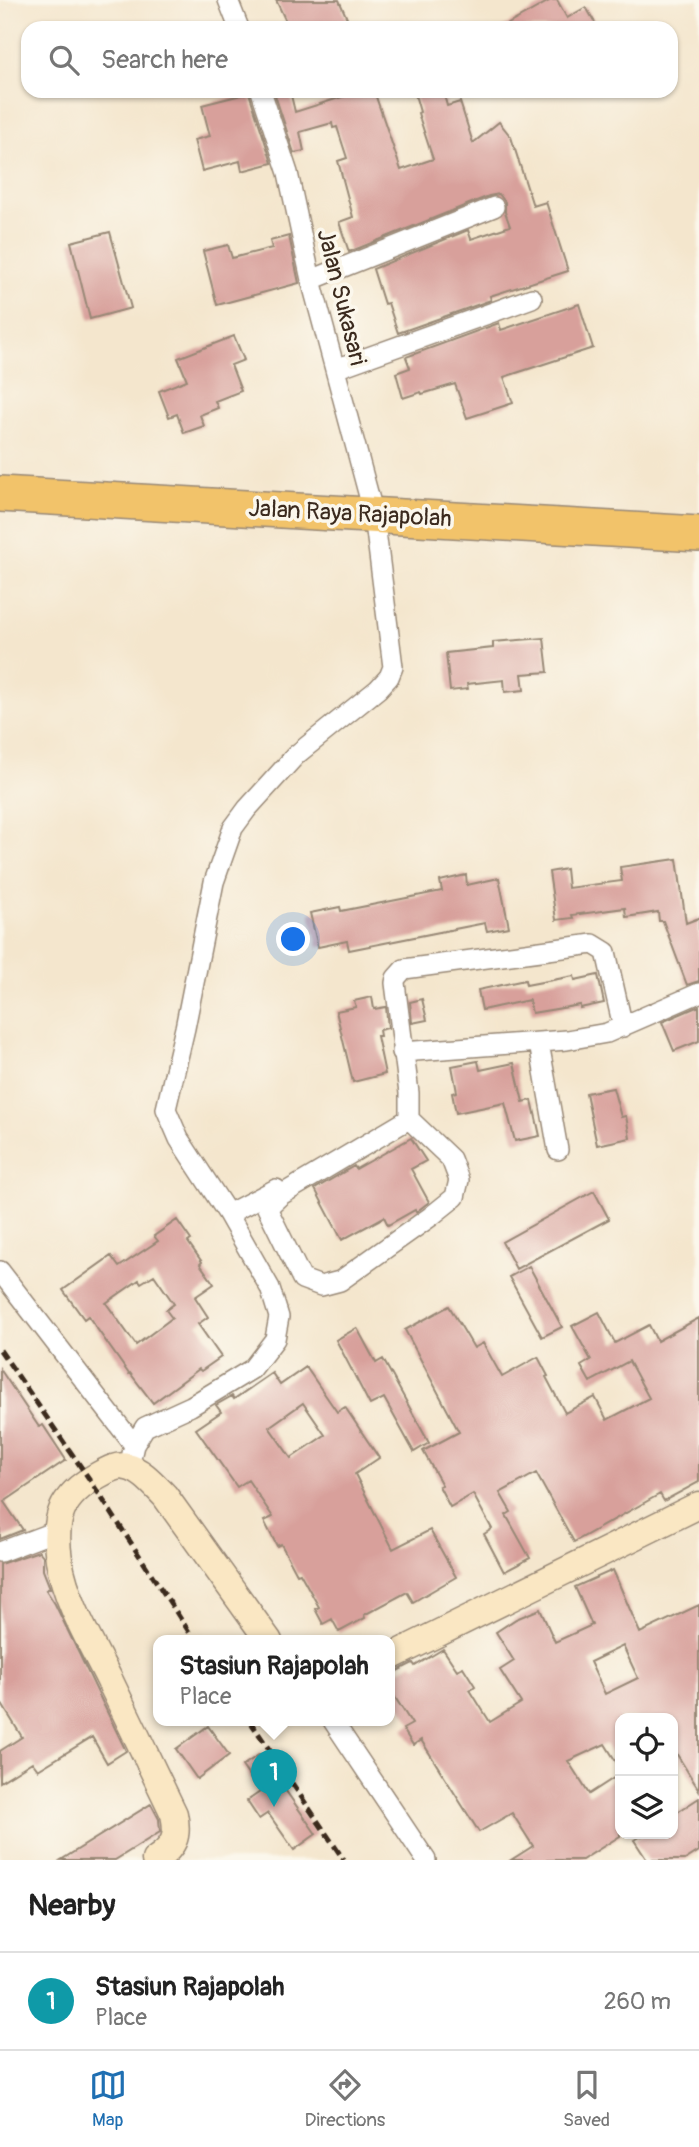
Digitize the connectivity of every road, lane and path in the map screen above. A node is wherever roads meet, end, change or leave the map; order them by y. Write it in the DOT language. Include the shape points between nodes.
graph roads {
  1 [pos="228,0"];
  2 [pos="236,21"];
  3 [pos="263,98"];
  4 [pos="494,207"];
  5 [pos="311,280"];
  6 [pos="531,298"];
  7 [pos="335,369"];
  8 [pos="0,494"];
  9 [pos="374,515"];
  10 [pos="699,534"];
  11 [pos="389,960"];
  12 [pos="699,993"];
  13 [pos="623,1027"];
  14 [pos="539,1043"];
  15 [pos="402,1052"];
  16 [pos="409,1119"];
  17 [pos="558,1150"];
  18 [pos="267,1208"];
  19 [pos="228,1214"];
  20 [pos="0,1270"];
  21 [pos="131,1456"];
  22 [pos="699,1505"];
  23 [pos="56,1531"];
  24 [pos="0,1552"];
  25 [pos="265,1635"];
  26 [pos="395,1655"];
  27 [pos="336,1726"];
  28 [pos="155,1860"];
  29 [pos="426,1860"];
  1 -- 2 [label="street"];
  3 -- 5 [label="street, Jalan Sukasari" via="288,173"];
  4 -- 5 [label="street"];
  5 -- 7 [label="street, Jalan Sukasari"];
  6 -- 7 [label="street"];
  7 -- 9 [label="street, Jalan Sukasari"];
  8 -- 9 [label="highway, Jalan Raya Rajapolah"];
  9 -- 10 [label="highway, Jalan Raya Rajapolah"];
  9 -- 19 [label="street, Jalan Sukasari" via="393,667 378,689 296,755 233,828 214,882 166,1109 179,1139"];
  11 -- 15 [label="street"];
  12 -- 13 [label="street"];
  13 -- 14 [label="street"];
  13 -- 15 [label="street" via="606,951 593,944 404,969 395,982"];
  14 -- 15 [label="street"];
  14 -- 17 [label="street"];
  15 -- 16 [label="street"];
  15 -- 19 [label="street" via="398,1106 388,1119 296,1179"];
  16 -- 18 [label="street" via="281,1195"];
  16 -- 18 [label="street" via="451,1160 459,1180 454,1197 340,1281 321,1286 302,1279"];
  18 -- 19 [label="street"];
  19 -- 21 [label="street, Jalan Sukasari" via="270,1287 279,1317 275,1339 252,1369 145,1427"];
  20 -- 21 [label="street"];
  21 -- 23 [label="main road" via="66,1500"];
  21 -- 25 [label="main road"];
  22 -- 26 [label="main road"];
  23 -- 24 [label="street"];
  23 -- 28 [label="main road" via="60,1563 76,1615 174,1814 174,1842"];
  27 -- 29 [label="street"];
}
